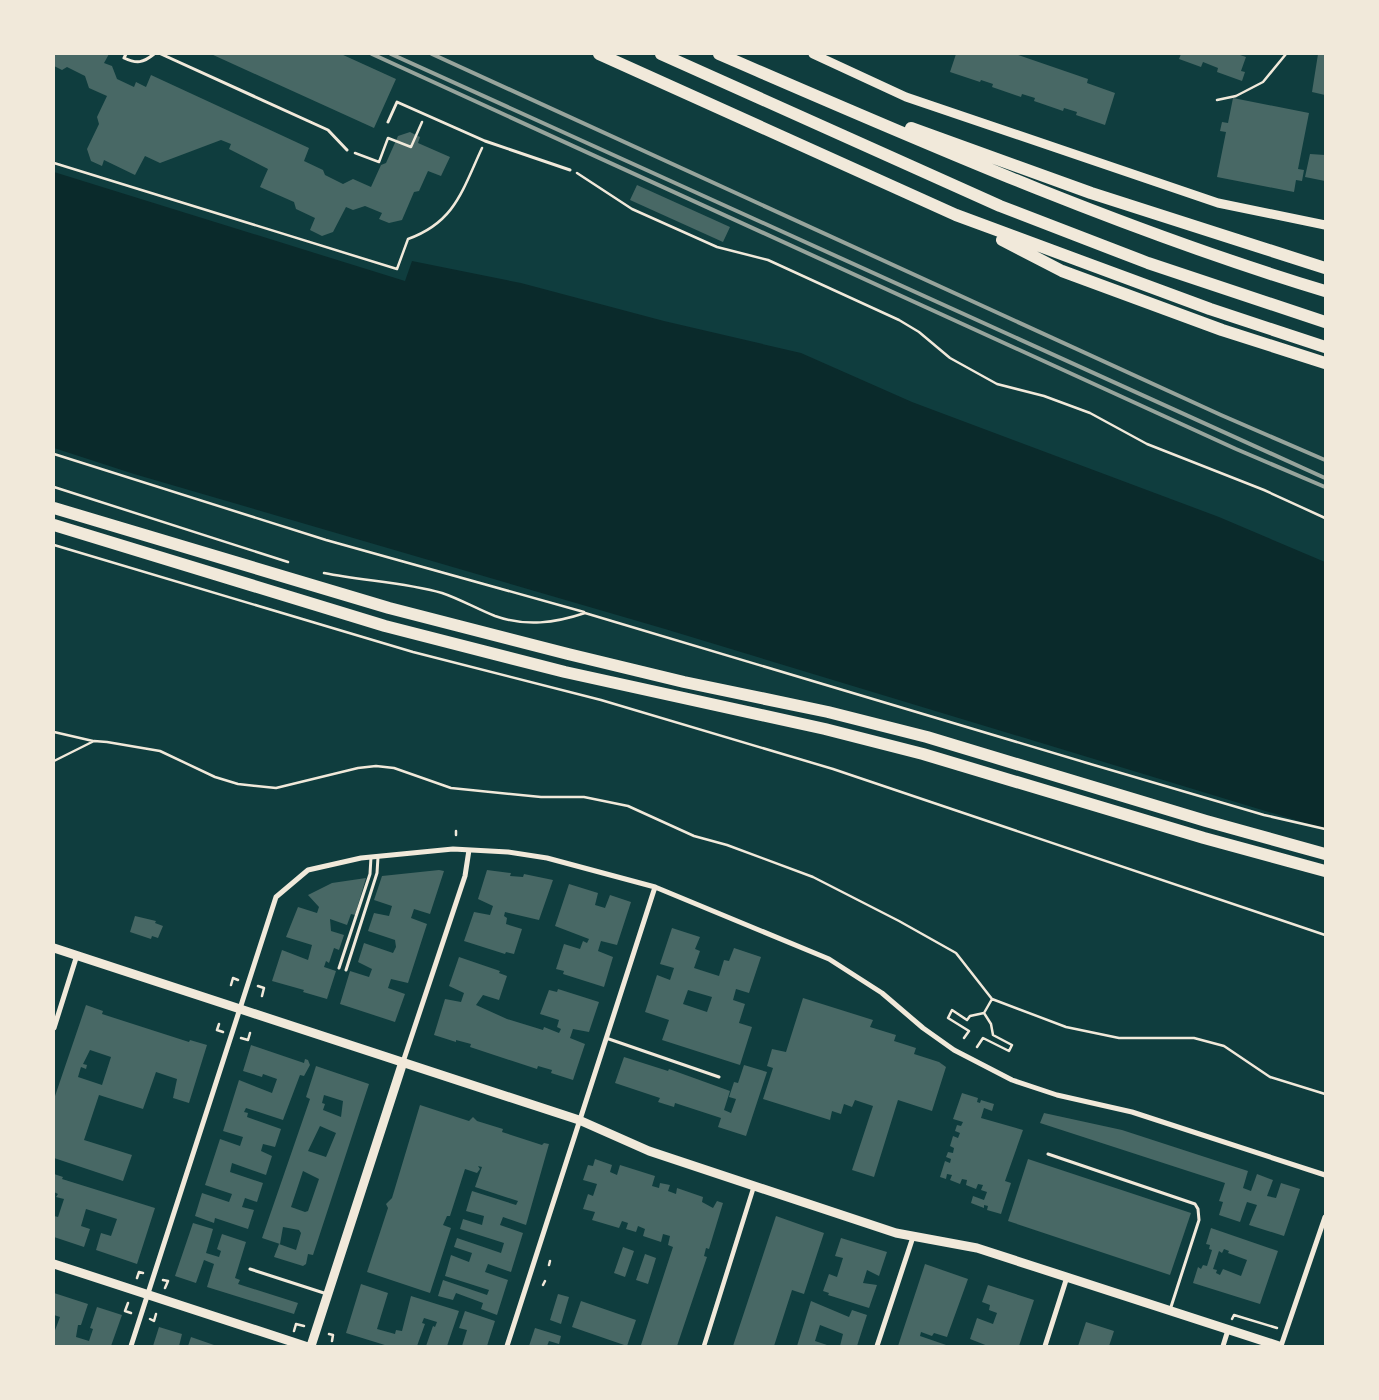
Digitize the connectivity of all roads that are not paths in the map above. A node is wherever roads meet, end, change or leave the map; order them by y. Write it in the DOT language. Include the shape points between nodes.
graph roads {
  1 [pos="126,54"];
  2 [pos="154,54"];
  3 [pos="161,54"];
  4 [pos="599,54"];
  5 [pos="661,54"];
  6 [pos="718,54"];
  7 [pos="813,54"];
  8 [pos="780,80"];
  9 [pos="388,122"];
  10 [pos="347,150"];
  11 [pos="570,170"];
  12 [pos="956,215"];
  13 [pos="1325,225"];
  14 [pos="1325,268"];
  15 [pos="1325,291"];
  16 [pos="1325,322"];
  17 [pos="1325,347"];
  18 [pos="1325,363"];
  19 [pos="54,508"];
  20 [pos="54,526"];
  21 [pos="469,850"];
  22 [pos="1325,854"];
  23 [pos="378,856"];
  24 [pos="371,857"];
  25 [pos="1325,871"];
  26 [pos="655,887"];
  27 [pos="54,948"];
  28 [pos="77,955"];
  29 [pos="339,968"];
  30 [pos="346,970"];
  31 [pos="239,1009"];
  32 [pos="54,1028"];
  33 [pos="606,1038"];
  34 [pos="403,1062"];
  35 [pos="719,1077"];
  36 [pos="579,1120"];
  37 [pos="1048,1154"];
  38 [pos="1325,1175"];
  39 [pos="754,1186"];
  40 [pos="1325,1217"];
  41 [pos="912,1237"];
  42 [pos="54,1264"];
  43 [pos="250,1270"];
  44 [pos="1067,1277"];
  45 [pos="328,1294"];
  46 [pos="148,1295"];
  47 [pos="1170,1311"];
  48 [pos="1228,1330"];
  49 [pos="131,1346"];
  50 [pos="305,1346"];
  51 [pos="311,1346"];
  52 [pos="507,1346"];
  53 [pos="704,1346"];
  54 [pos="877,1346"];
  55 [pos="1045,1346"];
  56 [pos="1223,1346"];
  57 [pos="1280,1346"];
  1 -- 2 [label="lane" via="124,58 138,62"];
  3 -- 10 [label="lane" via="328,130"];
  4 -- 12 [label="highway"];
  5 -- 16 [label="highway" via="1008,209 1156,266"];
  6 -- 8 [label="highway"];
  7 -- 13 [label="main road" via="906,97 1212,201"];
  8 -- 14 [label="highway" via="1036,174"];
  8 -- 15 [label="highway" via="1040,190"];
  9 -- 11 [label="lane" via="396,102 485,141"];
  12 -- 17 [label="highway" via="1210,309"];
  12 -- 18 [label="highway" via="1062,271 1222,330"];
  19 -- 22 [label="highway" via="389,608 577,657 918,735"];
  20 -- 25 [label="highway" via="385,626 566,672 923,754"];
  21 -- 23 [label="street"];
  21 -- 26 [label="street" via="548,858"];
  21 -- 34 [label="street" via="465,876"];
  23 -- 24 [label="street"];
  23 -- 30 [label="lane" via="377,873"];
  24 -- 29 [label="lane" via="370,874"];
  24 -- 31 [label="street" via="308,870 276,897"];
  26 -- 33 [label="street"];
  26 -- 38 [label="street" via="828,959 882,993 954,1050 1000,1075 1057,1095 1132,1112"];
  27 -- 28 [label="main road"];
  28 -- 31 [label="main road"];
  28 -- 32 [label="street"];
  31 -- 34 [label="main road"];
  31 -- 46 [label="street"];
  33 -- 35 [label="lane"];
  33 -- 36 [label="street"];
  34 -- 36 [label="main road"];
  34 -- 45 [label="main road"];
  36 -- 39 [label="main road" via="648,1151"];
  36 -- 52 [label="street"];
  37 -- 47 [label="lane" via="1195,1204 1199,1220"];
  39 -- 41 [label="main road"];
  39 -- 53 [label="street"];
  40 -- 57 [label="street"];
  41 -- 44 [label="main road" via="966,1245"];
  41 -- 54 [label="street"];
  42 -- 46 [label="main road"];
  43 -- 45 [label="lane"];
  44 -- 47 [label="main road"];
  44 -- 55 [label="street"];
  45 -- 51 [label="main road"];
  46 -- 49 [label="street"];
  46 -- 50 [label="main road"];
  47 -- 48 [label="main road"];
  48 -- 56 [label="street"];
  48 -- 57 [label="main road"];
}
